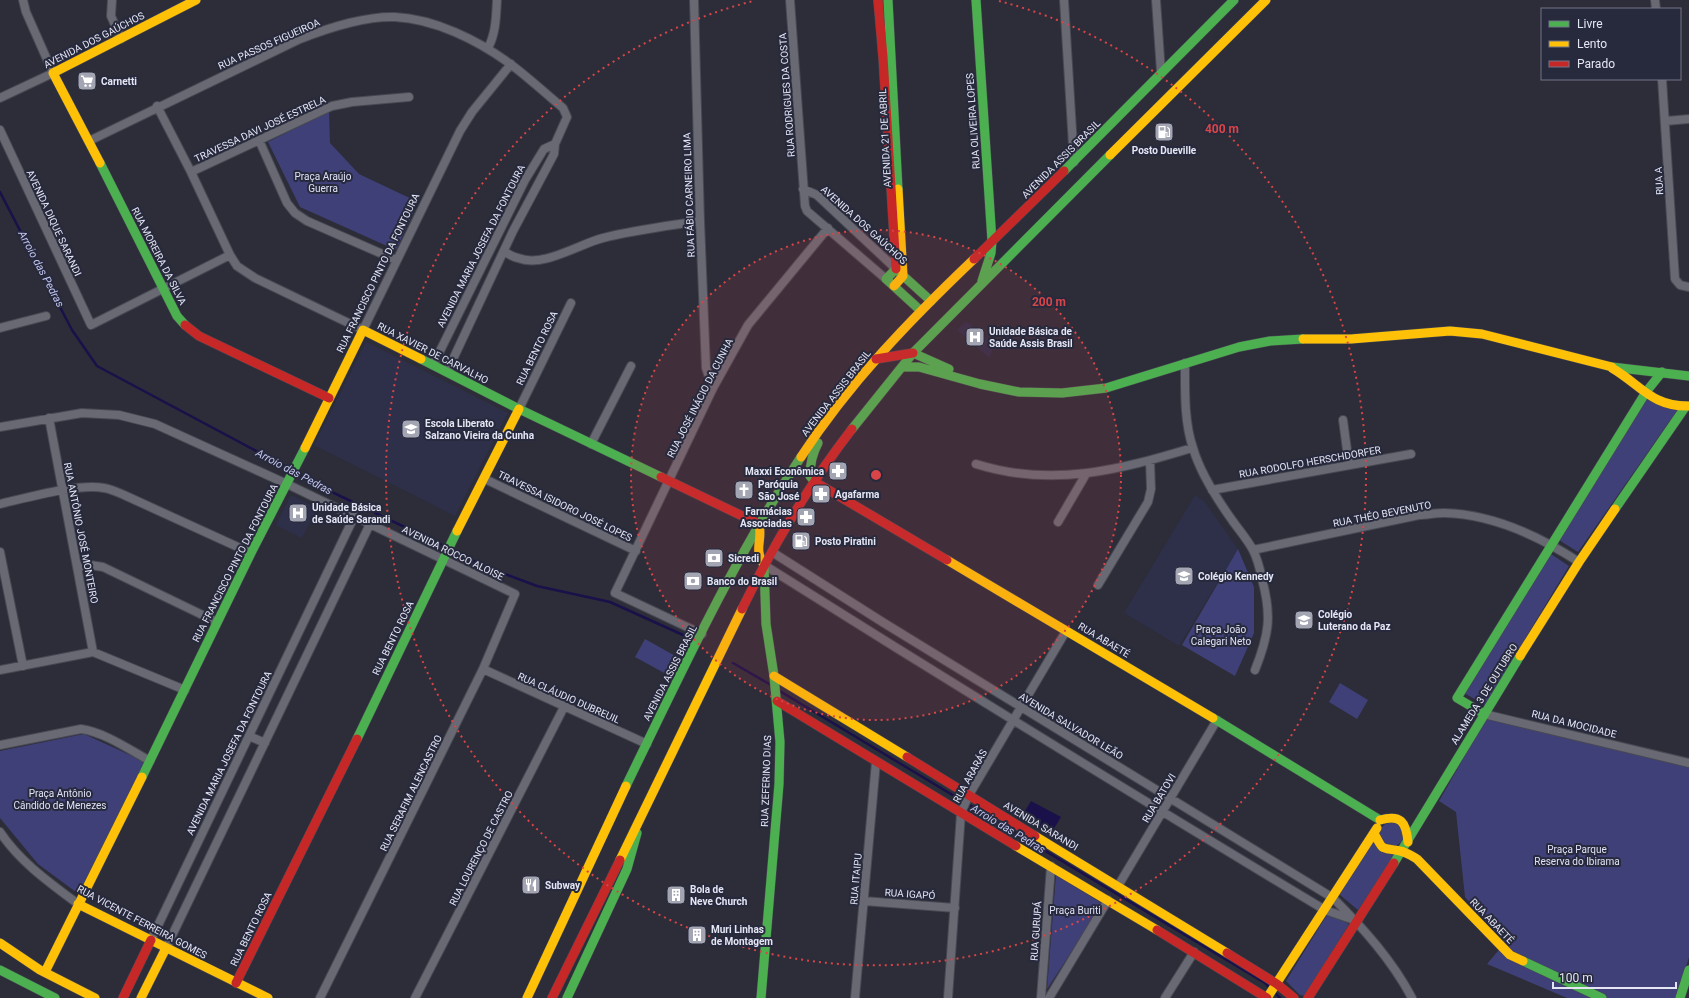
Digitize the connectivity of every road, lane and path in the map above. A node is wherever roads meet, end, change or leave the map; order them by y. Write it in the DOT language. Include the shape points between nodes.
graph roads {
  1 [pos="23,0"];
  2 [pos="112,0"];
  3 [pos="196,0"];
  4 [pos="497,0"];
  5 [pos="694,0"];
  6 [pos="790,0"];
  7 [pos="878,0"];
  8 [pos="888,0"];
  9 [pos="976,0"];
  10 [pos="1064,0"];
  11 [pos="1156,0"];
  12 [pos="1234,0"];
  13 [pos="1266,0"];
  14 [pos="121,39"];
  15 [pos="488,48"];
  16 [pos="888,57"];
  17 [pos="511,64"];
  18 [pos="1161,72"];
  19 [pos="53,73"];
  20 [pos="1662,80"];
  21 [pos="409,97"];
  22 [pos="0,98"];
  23 [pos="157,106"];
  24 [pos="563,108"];
  25 [pos="891,118"];
  26 [pos="1689,119"];
  27 [pos="1666,121"];
  28 [pos="0,130"];
  29 [pos="259,140"];
  30 [pos="89,141"];
  31 [pos="555,144"];
  32 [pos="1074,162"];
  33 [pos="191,172"];
  34 [pos="525,180"];
  35 [pos="536,185"];
  36 [pos="803,188"];
  37 [pos="700,221"];
  38 [pos="501,226"];
  39 [pos="828,228"];
  40 [pos="513,231"];
  41 [pos="992,241"];
  42 [pos="504,251"];
  43 [pos="230,255"];
  44 [pos="396,260"];
  45 [pos="896,269"];
  46 [pos="903,276"];
  47 [pos="886,279"];
  48 [pos="982,283"];
  49 [pos="894,286"];
  50 [pos="1689,287"];
  51 [pos="162,289"];
  52 [pos="931,301"];
  53 [pos="571,303"];
  54 [pos="921,311"];
  55 [pos="46,316"];
  56 [pos="0,328"];
  57 [pos="363,330"];
  58 [pos="913,353"];
  59 [pos="876,359"];
  60 [pos="1185,363"];
  61 [pos="433,365"];
  62 [pos="631,366"];
  63 [pos="1608,366"];
  64 [pos="902,367"];
  65 [pos="446,372"];
  66 [pos="1662,372"];
  67 [pos="1689,376"];
  68 [pos="1655,380"];
  69 [pos="980,384"];
  70 [pos="713,388"];
  71 [pos="1646,392"];
  72 [pos="329,398"];
  73 [pos="1664,403"];
  74 [pos="1688,406"];
  75 [pos="519,409"];
  76 [pos="49,418"];
  77 [pos="828,418"];
  78 [pos="1343,420"];
  79 [pos="0,427"];
  80 [pos="591,444"];
  81 [pos="1192,448"];
  82 [pos="1411,454"];
  83 [pos="1150,461"];
  84 [pos="976,464"];
  85 [pos="1350,465"];
  86 [pos="1086,474"];
  87 [pos="485,478"];
  88 [pos="669,481"];
  89 [pos="288,482"];
  90 [pos="815,482"];
  91 [pos="63,490"];
  92 [pos="1212,490"];
  93 [pos="0,504"];
  94 [pos="354,517"];
  95 [pos="1058,522"];
  96 [pos="370,524"];
  97 [pos="759,524"];
  98 [pos="1552,544"];
  99 [pos="1253,550"];
  100 [pos="636,551"];
  101 [pos="0,552"];
  102 [pos="772,552"];
  103 [pos="251,553"];
  104 [pos="444,558"];
  105 [pos="1579,562"];
  106 [pos="764,565"];
  107 [pos="77,567"];
  108 [pos="1098,585"];
  109 [pos="515,594"];
  110 [pos="217,622"];
  111 [pos="884,624"];
  112 [pos="1066,631"];
  113 [pos="702,634"];
  114 [pos="877,636"];
  115 [pos="93,652"];
  116 [pos="23,666"];
  117 [pos="483,669"];
  118 [pos="0,670"];
  119 [pos="1255,670"];
  120 [pos="775,679"];
  121 [pos="185,690"];
  122 [pos="777,698"];
  123 [pos="1457,698"];
  124 [pos="564,707"];
  125 [pos="1021,707"];
  126 [pos="1484,714"];
  127 [pos="1217,720"];
  128 [pos="1013,721"];
  129 [pos="249,736"];
  130 [pos="264,743"];
  131 [pos="647,744"];
  132 [pos="0,745"];
  133 [pos="150,761"];
  134 [pos="876,762"];
  135 [pos="1689,763"];
  136 [pos="1170,797"];
  137 [pos="968,798"];
  138 [pos="646,804"];
  139 [pos="962,811"];
  140 [pos="1162,812"];
  141 [pos="1380,820"];
  142 [pos="1418,823"];
  143 [pos="1404,824"];
  144 [pos="0,832"];
  145 [pos="1374,834"];
  146 [pos="1408,842"];
  147 [pos="1401,851"];
  148 [pos="1051,866"];
  149 [pos="1118,886"];
  150 [pos="1333,898"];
  151 [pos="1108,900"];
  152 [pos="864,901"];
  153 [pos="78,904"];
  154 [pos="955,908"];
  155 [pos="1325,910"];
  156 [pos="1356,921"];
  157 [pos="151,940"];
  158 [pos="0,943"];
  159 [pos="166,948"];
  160 [pos="1194,952"];
  161 [pos="0,970"];
  162 [pos="1689,970"];
  163 [pos="45,972"];
  164 [pos="236,983"];
  165 [pos="1276,984"];
  166 [pos="1267,997"];
  167 [pos="55,998"];
  168 [pos="95,998"];
  169 [pos="123,998"];
  170 [pos="141,998"];
  171 [pos="268,998"];
  172 [pos="320,998"];
  173 [pos="415,998"];
  174 [pos="527,998"];
  175 [pos="552,998"];
  176 [pos="567,998"];
  177 [pos="761,998"];
  178 [pos="855,998"];
  179 [pos="948,998"];
  180 [pos="1041,998"];
  181 [pos="1049,998"];
  182 [pos="1165,998"];
  183 [pos="1294,998"];
  184 [pos="1308,998"];
  185 [pos="1412,998"];
  186 [pos="1602,998"];
  187 [pos="1680,998"];
  1 -- 19 [label="street"];
  2 -- 14 [label="street" via="111,16"];
  3 -- 14 [label="street, AVENIDA DOS GAÚCHOS"];
  4 -- 15 [label="street" via="496,23"];
  5 -- 37 [label="street, RUA FÁBIO CARNEIRO LIMA"];
  6 -- 36 [label="street, RUA RODRIGUES DA COSTA"];
  7 -- 16 [label="street, AVENIDA 21 DE ABRIL"];
  8 -- 16 [label="street, AVENIDA 21 DE ABRIL"];
  9 -- 41 [label="street, RUA OLIVEIRA LOPES"];
  10 -- 32 [label="street"];
  11 -- 18 [label="street"];
  12 -- 18 [label="street, AVENIDA ASSIS BRASIL"];
  13 -- 48 [label="street"];
  14 -- 19 [label="street, AVENIDA DOS GAÚCHOS"];
  15 -- 17 [label="street, RUA PASSOS FIGUEIROA"];
  15 -- 23 [label="street, RUA PASSOS FIGUEIROA" via="440,27 410,19 393,17 355,22 300,39"];
  16 -- 25 [label="street, AVENIDA 21 DE ABRIL"];
  17 -- 24 [label="street, RUA PASSOS FIGUEIROA"];
  17 -- 44 [label="street, RUA FRANCISCO PINTO DA FONTOURA" via="460,130"];
  18 -- 32 [label="street, AVENIDA ASSIS BRASIL"];
  19 -- 22 [label="street, AVENIDA DOS GAÚCHOS"];
  19 -- 30 [label="street, RUA MOREIRA DA SILVA"];
  20 -- 27 [label="street, RUA A"];
  21 -- 29 [label="street, TRAVESSA DAVI JOSÉ ESTRELA" via="332,106"];
  23 -- 30 [label="street, RUA PASSOS FIGUEIROA"];
  23 -- 33 [label="street, RUA XAVIER DE CARVALHO"];
  24 -- 31 [label="street, AVENIDA MARIA JOSEFA DA FONTOURA" via="567,119"];
  25 -- 45 [label="street, AVENIDA 21 DE ABRIL"];
  25 -- 46 [label="street, AVENIDA 21 DE ABRIL"];
  26 -- 27 [label="street"];
  27 -- 50 [label="street, RUA A" via="1675,279 1680,285"];
  28 -- 51 [label="street, AVENIDA DIQUE SARANDI" via="91,325"];
  29 -- 33 [label="street, TRAVESSA DAVI JOSÉ ESTRELA"];
  29 -- 44 [label="street" via="295,213 307,221"];
  30 -- 51 [label="street, RUA MOREIRA DA SILVA"];
  31 -- 34 [label="street, AVENIDA MARIA JOSEFA DA FONTOURA" via="544,149"];
  31 -- 35 [label="street, AVENIDA MARIA JOSEFA DA FONTOURA" via="554,154"];
  32 -- 41 [label="street, AVENIDA ASSIS BRASIL"];
  33 -- 43 [label="street, RUA XAVIER DE CARVALHO"];
  34 -- 35 [label="street"];
  34 -- 38 [label="street, AVENIDA MARIA JOSEFA DA FONTOURA"];
  35 -- 40 [label="street, AVENIDA MARIA JOSEFA DA FONTOURA"];
  36 -- 39 [label="street" via="804,206 807,211"];
  36 -- 45 [label="street, AVENIDA DOS GAÚCHOS" via="817,195"];
  37 -- 42 [label="street" via="603,238 560,255 541,259 524,260"];
  37 -- 70 [label="street, RUA FÁBIO CARNEIRO LIMA" via="706,368"];
  38 -- 40 [label="street"];
  38 -- 61 [label="street, AVENIDA MARIA JOSEFA DA FONTOURA"];
  39 -- 47 [label="street"];
  39 -- 70 [label="street, RUA JOSÉ INÁCIO DA CUNHA" via="748,325"];
  40 -- 42 [label="street, AVENIDA MARIA JOSEFA DA FONTOURA"];
  41 -- 48 [label="street, RUA OLIVEIRA LOPES"];
  41 -- 52 [label="street, AVENIDA ASSIS BRASIL"];
  42 -- 65 [label="street, AVENIDA MARIA JOSEFA DA FONTOURA"];
  43 -- 51 [label="street"];
  43 -- 57 [label="street, RUA XAVIER DE CARVALHO" via="237,266 255,278"];
  44 -- 57 [label="street, RUA FRANCISCO PINTO DA FONTOURA"];
  45 -- 46 [label="street, AVENIDA DOS GAÚCHOS"];
  45 -- 47 [label="street"];
  46 -- 49 [label="street"];
  46 -- 52 [label="street, AVENIDA DOS GAÚCHOS"];
  47 -- 49 [label="street"];
  48 -- 58 [label="street"];
  49 -- 54 [label="street"];
  51 -- 72 [label="street, RUA MOREIRA DA SILVA" via="177,316 199,336"];
  52 -- 54 [label="street, AVENIDA ASSIS BRASIL"];
  53 -- 75 [label="street, RUA BENTO ROSA"];
  54 -- 59 [label="street, AVENIDA ASSIS BRASIL"];
  55 -- 56 [label="street"];
  57 -- 61 [label="street, RUA XAVIER DE CARVALHO"];
  57 -- 72 [label="street, RUA FRANCISCO PINTO DA FONTOURA"];
  58 -- 59 [label="street"];
  58 -- 64 [label="street"];
  58 -- 69 [label="street"];
  59 -- 77 [label="street, AVENIDA ASSIS BRASIL"];
  60 -- 63 [label="street" via="1270,341 1351,339 1450,331 1482,334"];
  60 -- 69 [label="street" via="1106,388 1084,391 1042,394"];
  60 -- 81 [label="street" via="1185,400"];
  61 -- 65 [label="street, RUA XAVIER DE CARVALHO"];
  62 -- 80 [label="street"];
  63 -- 66 [label="street"];
  63 -- 71 [label="street"];
  64 -- 69 [label="street" via="919,367"];
  64 -- 90 [label="street" via="831,456"];
  65 -- 75 [label="street, RUA XAVIER DE CARVALHO"];
  66 -- 67 [label="street"];
  66 -- 68 [label="street, ALAMEDA 3 DE OUTUBRO"];
  68 -- 71 [label="street, ALAMEDA 3 DE OUTUBRO"];
  68 -- 73 [label="street"];
  70 -- 88 [label="street, RUA JOSÉ INÁCIO DA CUNHA"];
  71 -- 73 [label="street"];
  71 -- 98 [label="street, ALAMEDA 3 DE OUTUBRO"];
  72 -- 89 [label="street, RUA FRANCISCO PINTO DA FONTOURA"];
  73 -- 74 [label="street"];
  74 -- 105 [label="street, ALAMEDA 3 DE OUTUBRO"];
  75 -- 80 [label="street, RUA XAVIER DE CARVALHO"];
  75 -- 87 [label="street, RUA BENTO ROSA"];
  76 -- 79 [label="street, AVENIDA ROCCO ALOISE"];
  76 -- 89 [label="street, AVENIDA ROCCO ALOISE" via="96,413 119,415 155,424"];
  76 -- 91 [label="street, RUA ANTÔNIO JOSÉ MONTEIRO"];
  77 -- 90 [label="street" via="826,431 811,459 810,476"];
  77 -- 97 [label="street, AVENIDA ASSIS BRASIL" via="782,485"];
  78 -- 85 [label="street"];
  80 -- 88 [label="street, RUA XAVIER DE CARVALHO"];
  81 -- 83 [label="street"];
  81 -- 92 [label="street"];
  82 -- 85 [label="street, RUA RODOLFO HERSCHDORFER"];
  83 -- 86 [label="street"];
  83 -- 108 [label="street" via="1151,489 1148,502"];
  84 -- 86 [label="street" via="994,470 1043,476"];
  85 -- 92 [label="street, RUA RODOLFO HERSCHDORFER"];
  86 -- 95 [label="street"];
  87 -- 100 [label="street, TRAVESSA ISIDORO JOSÉ LOPES"];
  87 -- 104 [label="street, RUA BENTO ROSA"];
  88 -- 97 [label="street, RUA XAVIER DE CARVALHO"];
  88 -- 100 [label="street, RUA JOSÉ INÁCIO DA CUNHA"];
  89 -- 94 [label="street, AVENIDA ROCCO ALOISE"];
  89 -- 103 [label="street, RUA FRANCISCO PINTO DA FONTOURA"];
  90 -- 102 [label="street"];
  90 -- 112 [label="street, RUA ABAETÉ"];
  91 -- 93 [label="street"];
  91 -- 103 [label="street" via="94,487 110,490"];
  91 -- 107 [label="street, RUA ANTÔNIO JOSÉ MONTEIRO"];
  92 -- 99 [label="street"];
  94 -- 96 [label="street, AVENIDA ROCCO ALOISE"];
  94 -- 129 [label="street, AVENIDA MARIA JOSEFA DA FONTOURA"];
  96 -- 104 [label="street, AVENIDA ROCCO ALOISE"];
  96 -- 130 [label="street"];
  97 -- 106 [label="street, RUA ZEFERINO DIAS" via="761,539 758,556"];
  97 -- 113 [label="street, AVENIDA ASSIS BRASIL"];
  98 -- 99 [label="street, RUA THÉO BEVENUTO" via="1491,520 1443,513 1419,515"];
  98 -- 105 [label="street, RUA THÉO BEVENUTO"];
  98 -- 123 [label="street, ALAMEDA 3 DE OUTUBRO"];
  99 -- 119 [label="street" via="1266,594 1269,616 1265,646"];
  100 -- 113 [label="street, RUA JOSÉ INÁCIO DA CUNHA" via="615,593"];
  101 -- 116 [label="street"];
  102 -- 106 [label="street"];
  102 -- 111 [label="street, AVENIDA SALVADOR LEÃO"];
  103 -- 110 [label="street, RUA FRANCISCO PINTO DA FONTOURA"];
  104 -- 109 [label="street, AVENIDA ROCCO ALOISE"];
  104 -- 164 [label="street, RUA BENTO ROSA"];
  105 -- 126 [label="street, ALAMEDA 3 DE OUTUBRO"];
  106 -- 114 [label="street"];
  106 -- 120 [label="street, RUA ZEFERINO DIAS" via="766,624"];
  106 -- 138 [label="street"];
  107 -- 110 [label="street" via="103,567"];
  107 -- 115 [label="street, RUA ANTÔNIO JOSÉ MONTEIRO"];
  109 -- 117 [label="street, RUA SERAFIM ALENCASTRO"];
  110 -- 121 [label="street, RUA FRANCISCO PINTO DA FONTOURA"];
  111 -- 114 [label="street"];
  111 -- 125 [label="street, AVENIDA SALVADOR LEÃO"];
  112 -- 125 [label="street, RUA ARARÁS"];
  112 -- 127 [label="street, RUA ABAETÉ"];
  113 -- 131 [label="street, AVENIDA ASSIS BRASIL"];
  114 -- 128 [label="street"];
  115 -- 116 [label="street"];
  115 -- 121 [label="street"];
  116 -- 118 [label="street"];
  117 -- 124 [label="street, RUA CLÁUDIO DUBREUIL"];
  117 -- 172 [label="street, RUA SERAFIM ALENCASTRO"];
  120 -- 122 [label="street, RUA ZEFERINO DIAS"];
  120 -- 137 [label="street, AVENIDA SARANDI"];
  121 -- 133 [label="street, RUA FRANCISCO PINTO DA FONTOURA"];
  122 -- 134 [label="street"];
  122 -- 177 [label="street, RUA ZEFERINO DIAS" via="779,784"];
  123 -- 126 [label="street, RUA DA MOCIDADE"];
  124 -- 131 [label="street, RUA CLÁUDIO DUBREUIL"];
  124 -- 173 [label="street, RUA LOURENÇO DE CASTRO"];
  125 -- 128 [label="street, RUA ARARÁS"];
  125 -- 136 [label="street, AVENIDA SALVADOR LEÃO"];
  126 -- 135 [label="street, RUA DA MOCIDADE"];
  126 -- 142 [label="street, ALAMEDA 3 DE OUTUBRO"];
  127 -- 136 [label="street, RUA BATOVI"];
  127 -- 141 [label="street, RUA ABAETÉ"];
  128 -- 137 [label="street, RUA ARARÁS"];
  128 -- 140 [label="street"];
  129 -- 130 [label="street"];
  129 -- 157 [label="street, AVENIDA MARIA JOSEFA DA FONTOURA"];
  130 -- 159 [label="street"];
  131 -- 174 [label="street, AVENIDA ASSIS BRASIL"];
  132 -- 133 [label="street" via="81,729 90,730"];
  133 -- 153 [label="street, RUA FRANCISCO PINTO DA FONTOURA"];
  134 -- 139 [label="street"];
  134 -- 152 [label="street, RUA ITAIPU"];
  136 -- 140 [label="street, RUA BATOVI"];
  136 -- 150 [label="street, AVENIDA SALVADOR LEÃO"];
  137 -- 139 [label="street, RUA ARARÁS"];
  137 -- 149 [label="street, AVENIDA SARANDI"];
  138 -- 175 [label="street"];
  138 -- 176 [label="street" via="627,869"];
  139 -- 148 [label="street"];
  139 -- 154 [label="street, RUA ARARÁS"];
  140 -- 149 [label="street, RUA BATOVI"];
  140 -- 155 [label="street"];
  141 -- 143 [label="street" via="1391,817 1401,820"];
  141 -- 145 [label="street"];
  142 -- 143 [label="street"];
  142 -- 146 [label="street, ALAMEDA 3 DE OUTUBRO"];
  143 -- 146 [label="street" via="1407,828"];
  144 -- 153 [label="street, RUA VICENTE FERREIRA GOMES" via="6,842 33,869"];
  145 -- 147 [label="street" via="1386,850"];
  145 -- 150 [label="street"];
  146 -- 147 [label="street, ALAMEDA 3 DE OUTUBRO"];
  147 -- 156 [label="street, ALAMEDA 3 DE OUTUBRO"];
  147 -- 186 [label="street, RUA ABAETÉ" via="1417,859 1510,955"];
  148 -- 151 [label="street"];
  148 -- 180 [label="street, RUA GURUPÁ"];
  149 -- 165 [label="street, AVENIDA SARANDI"];
  150 -- 155 [label="street"];
  150 -- 156 [label="street, AVENIDA SALVADOR LEÃO"];
  151 -- 160 [label="street"];
  151 -- 181 [label="street"];
  152 -- 154 [label="street, RUA IGAPÓ"];
  152 -- 178 [label="street, RUA ITAIPU"];
  153 -- 157 [label="street, RUA VICENTE FERREIRA GOMES"];
  153 -- 163 [label="street, RUA FRANCISCO PINTO DA FONTOURA"];
  154 -- 179 [label="street, RUA ARARÁS"];
  155 -- 156 [label="street"];
  155 -- 165 [label="street"];
  156 -- 184 [label="street, ALAMEDA 3 DE OUTUBRO"];
  156 -- 185 [label="street, AVENIDA SALVADOR LEÃO" via="1387,959"];
  157 -- 159 [label="street, RUA VICENTE FERREIRA GOMES"];
  157 -- 169 [label="street, AVENIDA MARIA JOSEFA DA FONTOURA"];
  158 -- 163 [label="street"];
  159 -- 164 [label="street, RUA VICENTE FERREIRA GOMES"];
  159 -- 170 [label="street"];
  160 -- 166 [label="street"];
  160 -- 182 [label="street"];
  161 -- 167 [label="street"];
  162 -- 187 [label="street"];
  163 -- 168 [label="street"];
  164 -- 171 [label="street, RUA VICENTE FERREIRA GOMES"];
  165 -- 166 [label="street"];
  165 -- 183 [label="street, AVENIDA SARANDI"];
}
